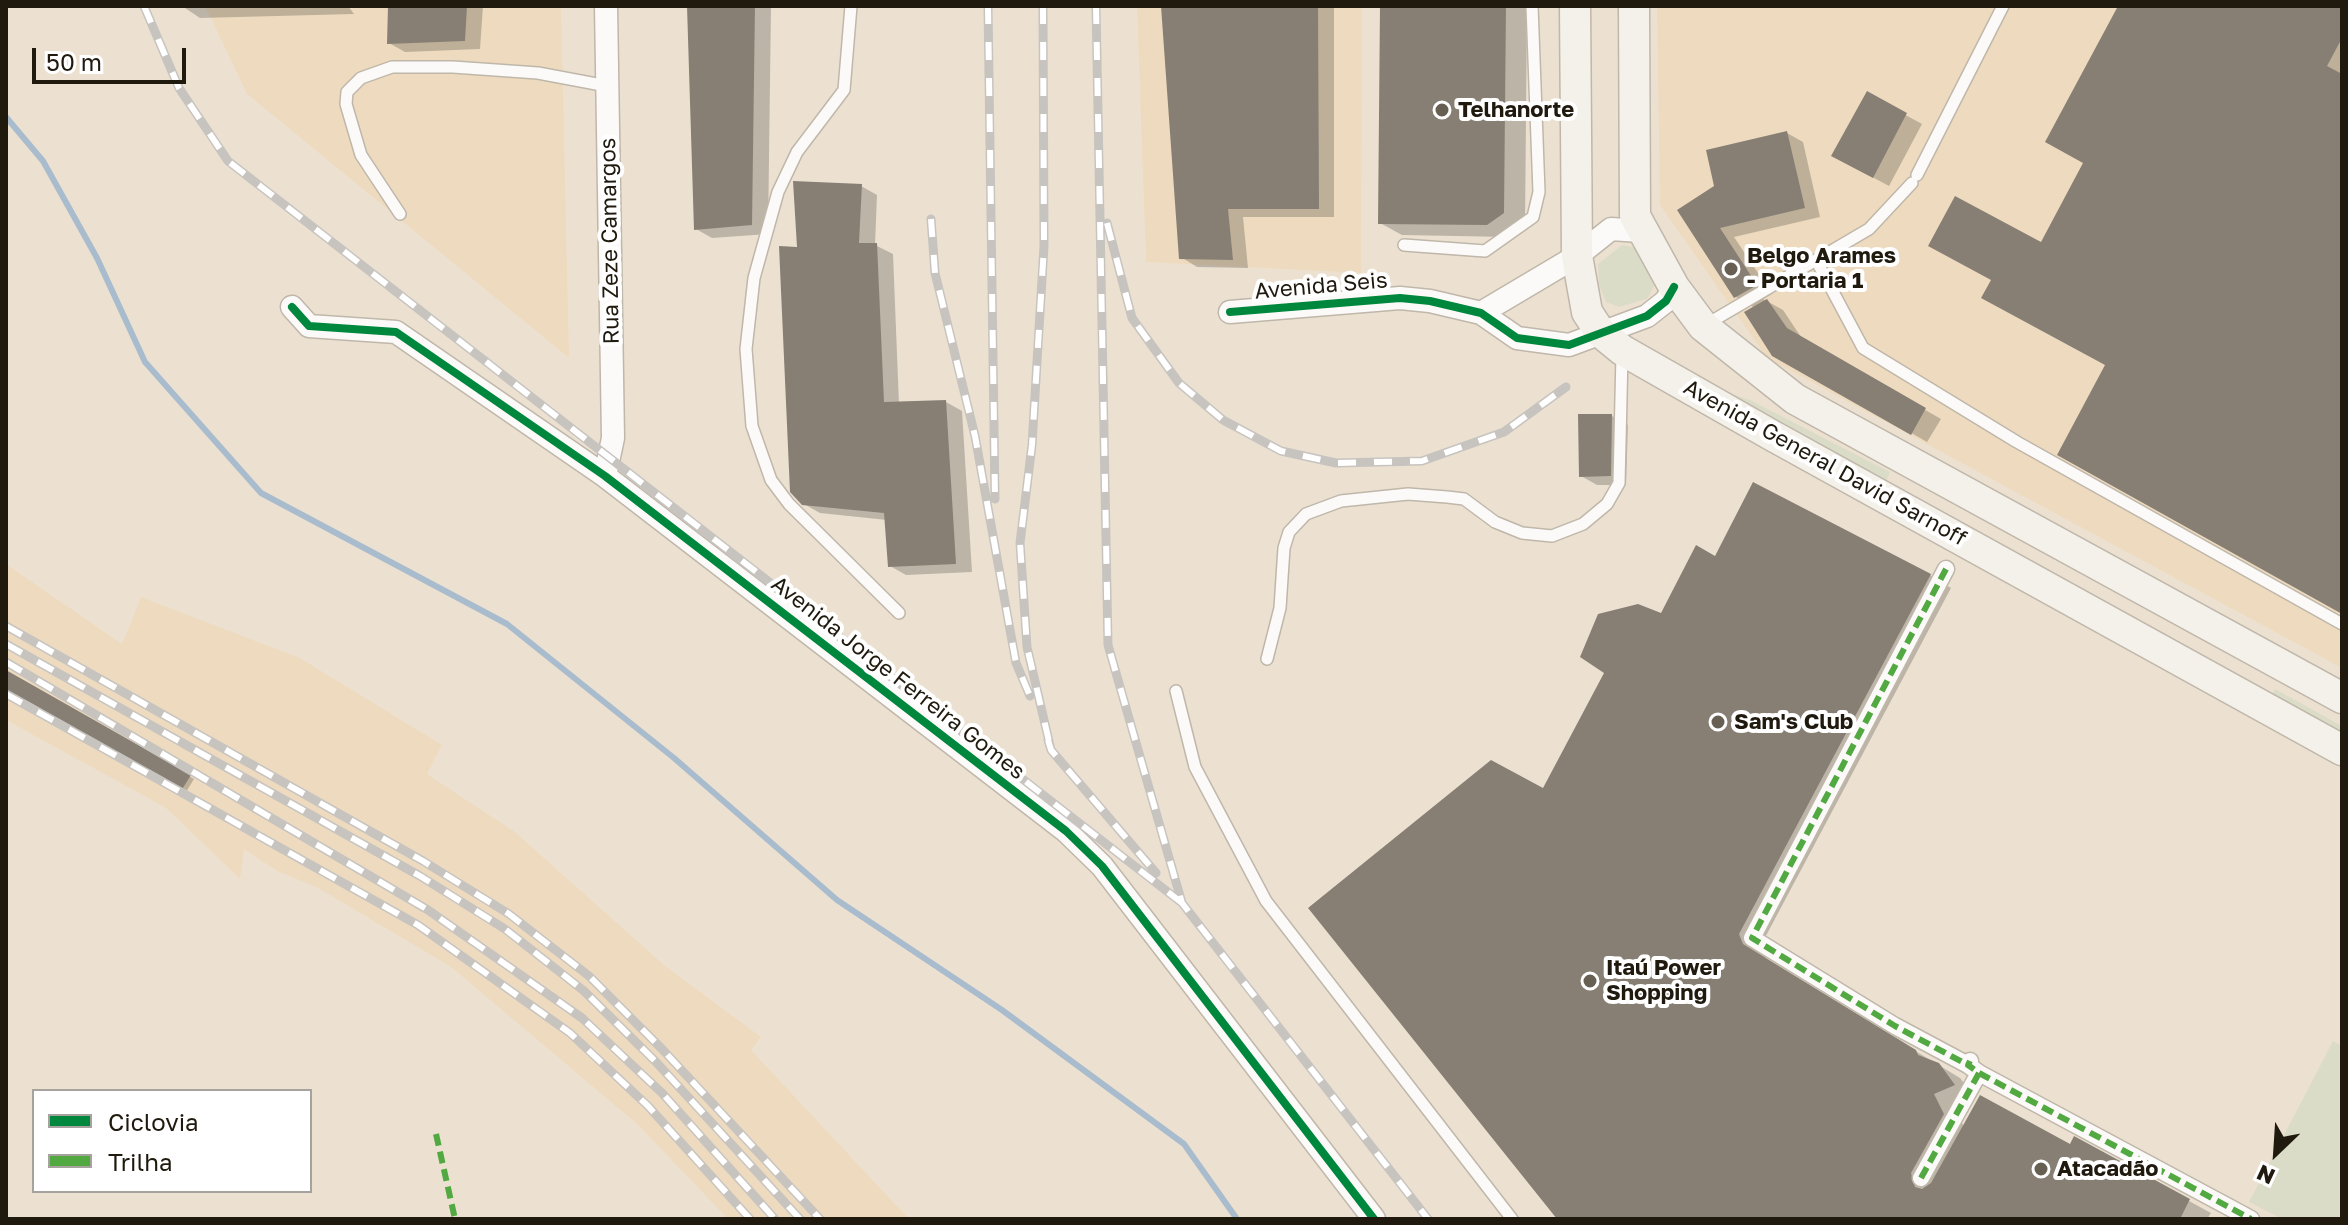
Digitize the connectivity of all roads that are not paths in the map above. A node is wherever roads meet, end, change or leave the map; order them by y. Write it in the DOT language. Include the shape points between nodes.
graph roads {
  1 [pos="606,6"];
  2 [pos="851,6"];
  3 [pos="1532,6"];
  4 [pos="1575,6"];
  5 [pos="1634,6"];
  6 [pos="2003,6"];
  7 [pos="607,86"];
  8 [pos="400,214"];
  9 [pos="1640,231"];
  10 [pos="1404,245"];
  11 [pos="1577,256"];
  12 [pos="1816,260"];
  13 [pos="1674,287"];
  14 [pos="292,307"];
  15 [pos="1230,312"];
  16 [pos="1481,313"];
  17 [pos="1703,326"];
  18 [pos="1611,341"];
  19 [pos="605,476"];
  20 [pos="1946,569"];
  21 [pos="899,613"];
  22 [pos="2342,624"];
  23 [pos="1267,659"];
  24 [pos="1176,691"];
  25 [pos="2342,698"];
  26 [pos="2342,750"];
  27 [pos="1972,1066"];
  28 [pos="1921,1178"];
  29 [pos="1374,1219"];
  30 [pos="1512,1219"];
  31 [pos="2251,1219"];
  1 -- 7 [label="street, Rua Zeze Camargos"];
  2 -- 21 [label="lane" via="844,90 784,178 754,278 746,349 752,426 771,480 789,504"];
  3 -- 10 [label="lane" via="1539,192 1533,217 1485,251"];
  4 -- 11 [label="main road"];
  5 -- 9 [label="main road, Avenida General David Sarnoff" via="1635,216"];
  6 -- 12 [label="lane" via="1914,179 1869,229"];
  7 -- 8 [label="lane" via="538,73 453,67 392,67 361,78 347,92 346,104 361,155"];
  7 -- 19 [label="street, Rua Zeze Camargos" via="613,438"];
  9 -- 11 [label="street" via="1611,229"];
  9 -- 13 [label="main road, Avenida General David Sarnoff"];
  11 -- 16 [label="street"];
  11 -- 18 [label="main road" via="1587,312"];
  12 -- 17 [label="lane"];
  12 -- 22 [label="lane" via="1863,348 2017,442"];
  13 -- 17 [label="main road, Avenida General David Sarnoff"];
  13 -- 18 [label="street, Avenida Seis" via="1666,301"];
  14 -- 19 [label="street, Avenida Jorge Ferreira Gomes" via="309,326 396,332"];
  15 -- 16 [label="street, Avenida Seis" via="1400,298"];
  16 -- 18 [label="street, Avenida Seis" via="1502,331 1536,343"];
  17 -- 25 [label="main road, Avenida General David Sarnoff" via="1795,399"];
  18 -- 23 [label="lane" via="1619,483 1607,504 1583,524 1552,536 1522,533 1495,522 1464,499 1447,497 1408,494 1341,501 1306,514 1289,532 1284,548 1280,608"];
  18 -- 26 [label="main road, Avenida General David Sarnoff"];
  19 -- 29 [label="street, Avenida Jorge Ferreira Gomes" via="982,765 1102,866"];
  20 -- 27 [label="street" via="1752,938 1895,1026"];
  24 -- 30 [label="lane" via="1195,767 1266,901"];
  27 -- 28 [label="street"];
  27 -- 31 [label="street"];
}
